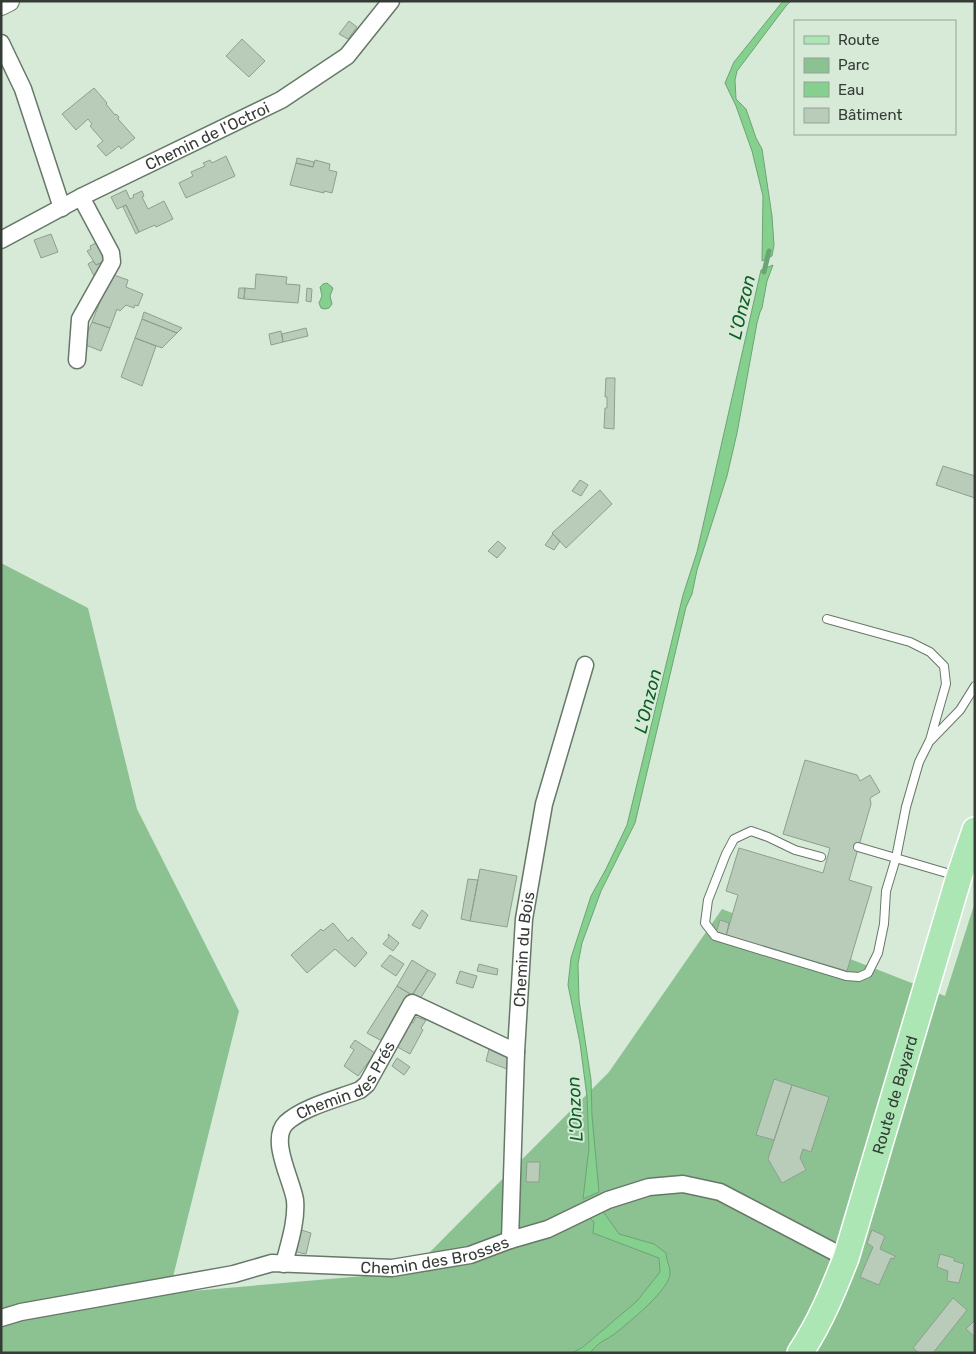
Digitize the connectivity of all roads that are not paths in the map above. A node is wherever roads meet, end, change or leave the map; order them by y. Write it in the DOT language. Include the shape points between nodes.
graph roads {
  1 [pos="9,1"];
  2 [pos="391,1"];
  3 [pos="1,6"];
  4 [pos="1,43"];
  5 [pos="80,197"];
  6 [pos="62,208"];
  7 [pos="1,240"];
  8 [pos="77,360"];
  9 [pos="827,620"];
  10 [pos="585,665"];
  11 [pos="975,686"];
  12 [pos="929,742"];
  13 [pos="975,830"];
  14 [pos="858,847"];
  15 [pos="821,857"];
  16 [pos="896,858"];
  17 [pos="959,877"];
  18 [pos="516,1052"];
  19 [pos="510,1240"];
  20 [pos="846,1258"];
  21 [pos="284,1264"];
  22 [pos="1,1318"];
  23 [pos="800,1353"];
  1 -- 3 [label="street"];
  2 -- 5 [label="street, Chemin de l'Octroi" via="347,56 281,100"];
  4 -- 6 [label="street" via="23,89"];
  5 -- 6 [label="street, Chemin de l'Octroi"];
  5 -- 8 [label="street" via="111,253 112,262 80,319"];
  6 -- 7 [label="street, Chemin de l'Octroi"];
  9 -- 12 [label="lane" via="910,642 930,652 944,666 946,684"];
  10 -- 18 [label="street, Chemin du Bois" via="542,814 524,919"];
  11 -- 12 [label="lane" via="960,710"];
  12 -- 16 [label="lane" via="919,762 906,806"];
  13 -- 17 [label="main road, Route de Bayard"];
  14 -- 16 [label="lane"];
  15 -- 16 [label="lane" via="751,831 734,838 708,900 705,923 715,936 846,976 859,977 868,973 878,953 886,891"];
  16 -- 17 [label="lane"];
  17 -- 20 [label="main road, Route de Bayard"];
  18 -- 19 [label="street, Chemin du Bois"];
  18 -- 21 [label="street, Chemin des Prés" via="412,1003 367,1084 360,1090 300,1113 284,1125 280,1140 282,1160 295,1202 293,1232"];
  19 -- 20 [label="street, Chemin des Brosses" via="548,1229 608,1200 649,1187 683,1184 720,1192"];
  19 -- 21 [label="street, Chemin des Brosses" via="470,1255 392,1268"];
  20 -- 23 [label="main road, Route de Bayard" via="831,1296"];
  21 -- 22 [label="street, Chemin des Brosses"];
}
